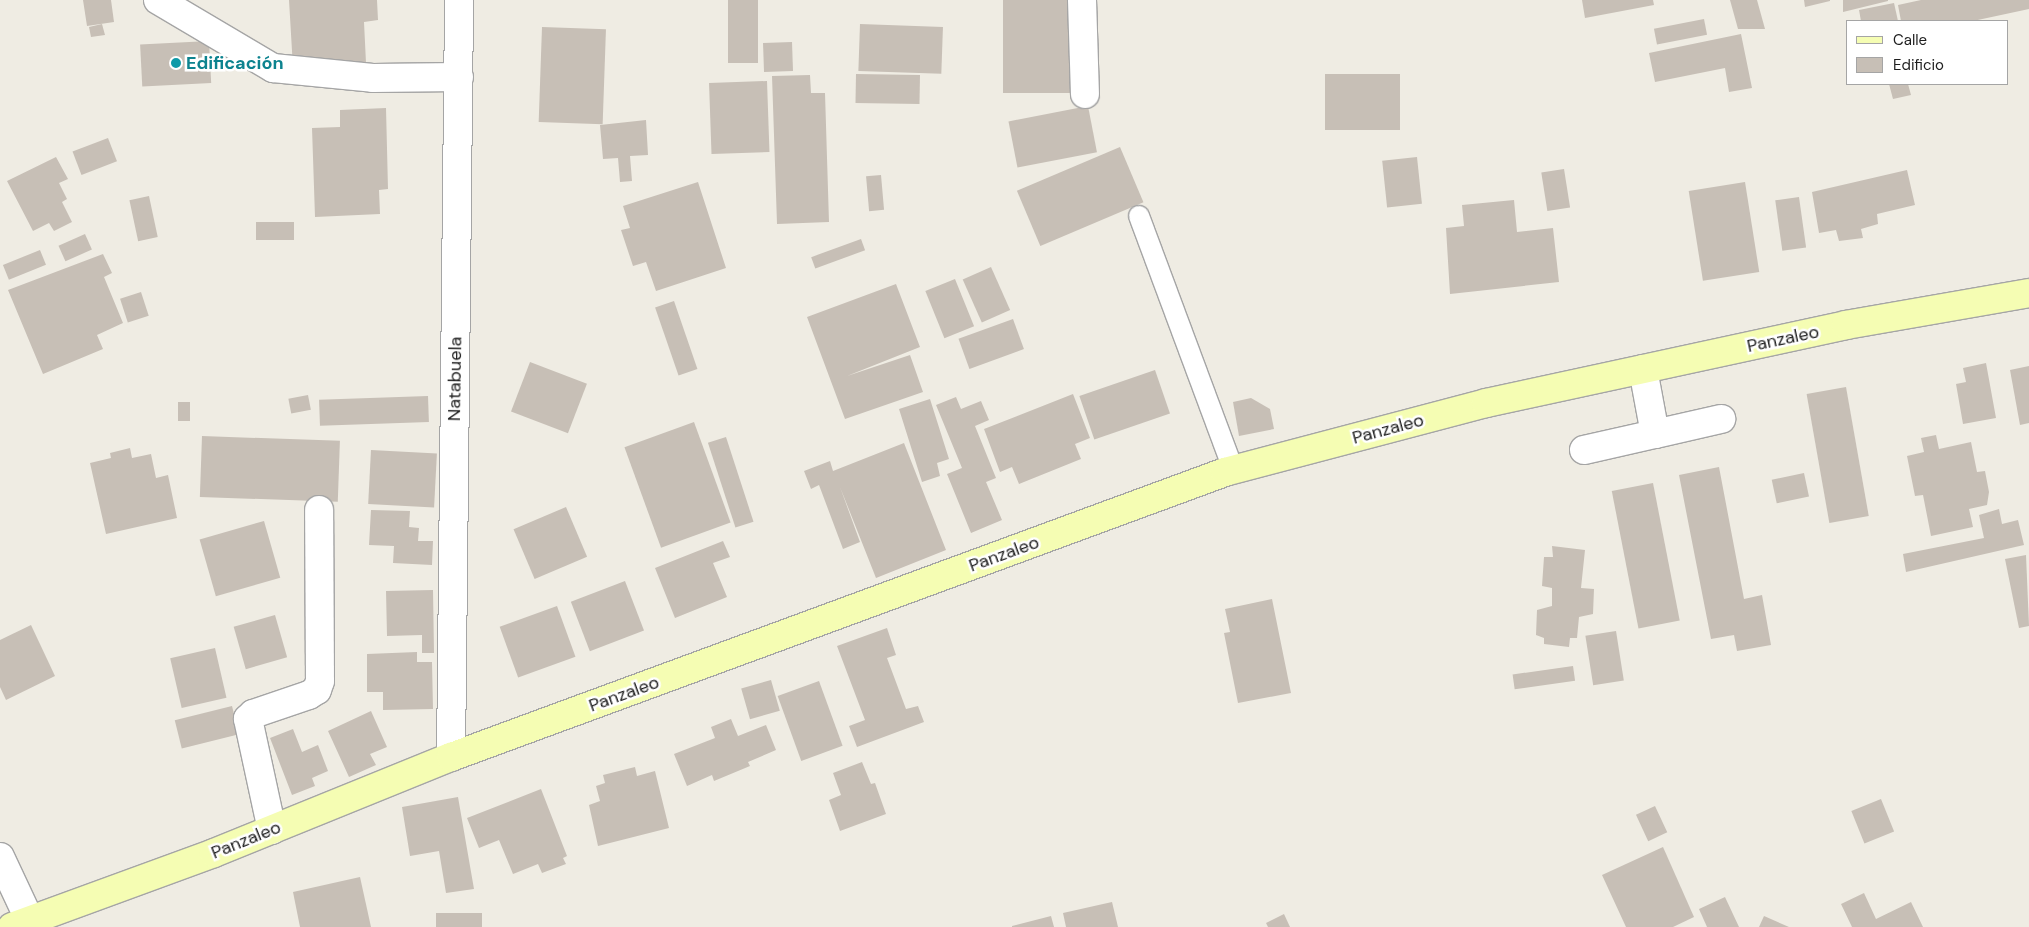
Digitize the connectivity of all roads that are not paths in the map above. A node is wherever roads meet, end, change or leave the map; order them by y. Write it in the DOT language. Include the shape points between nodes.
graph roads {
  1 [pos="158,0"];
  2 [pos="459,0"];
  3 [pos="1082,0"];
  4 [pos="459,77"];
  5 [pos="1085,94"];
  6 [pos="1139,216"];
  7 [pos="2029,293"];
  8 [pos="1642,369"];
  9 [pos="1721,419"];
  10 [pos="1655,434"];
  11 [pos="1584,450"];
  12 [pos="1233,469"];
  13 [pos="319,510"];
  14 [pos="451,757"];
  15 [pos="272,830"];
  16 [pos="0,857"];
  17 [pos="21,924"];
  1 -- 4 [label="street" via="273,68 373,78"];
  2 -- 4 [label="street, Natabuela"];
  3 -- 5 [label="street"];
  4 -- 14 [label="street, Natabuela"];
  6 -- 12 [label="lane"];
  7 -- 8 [label="street, Panzaleo" via="1846,325"];
  8 -- 10 [label="street"];
  8 -- 12 [label="street, Panzaleo" via="1486,403"];
  9 -- 10 [label="street"];
  10 -- 11 [label="street"];
  12 -- 14 [label="street, Panzaleo"];
  13 -- 15 [label="street" via="320,681 317,690 252,714 248,719"];
  14 -- 15 [label="street, Panzaleo"];
  15 -- 17 [label="street, Panzaleo"];
  16 -- 17 [label="street"];
}
